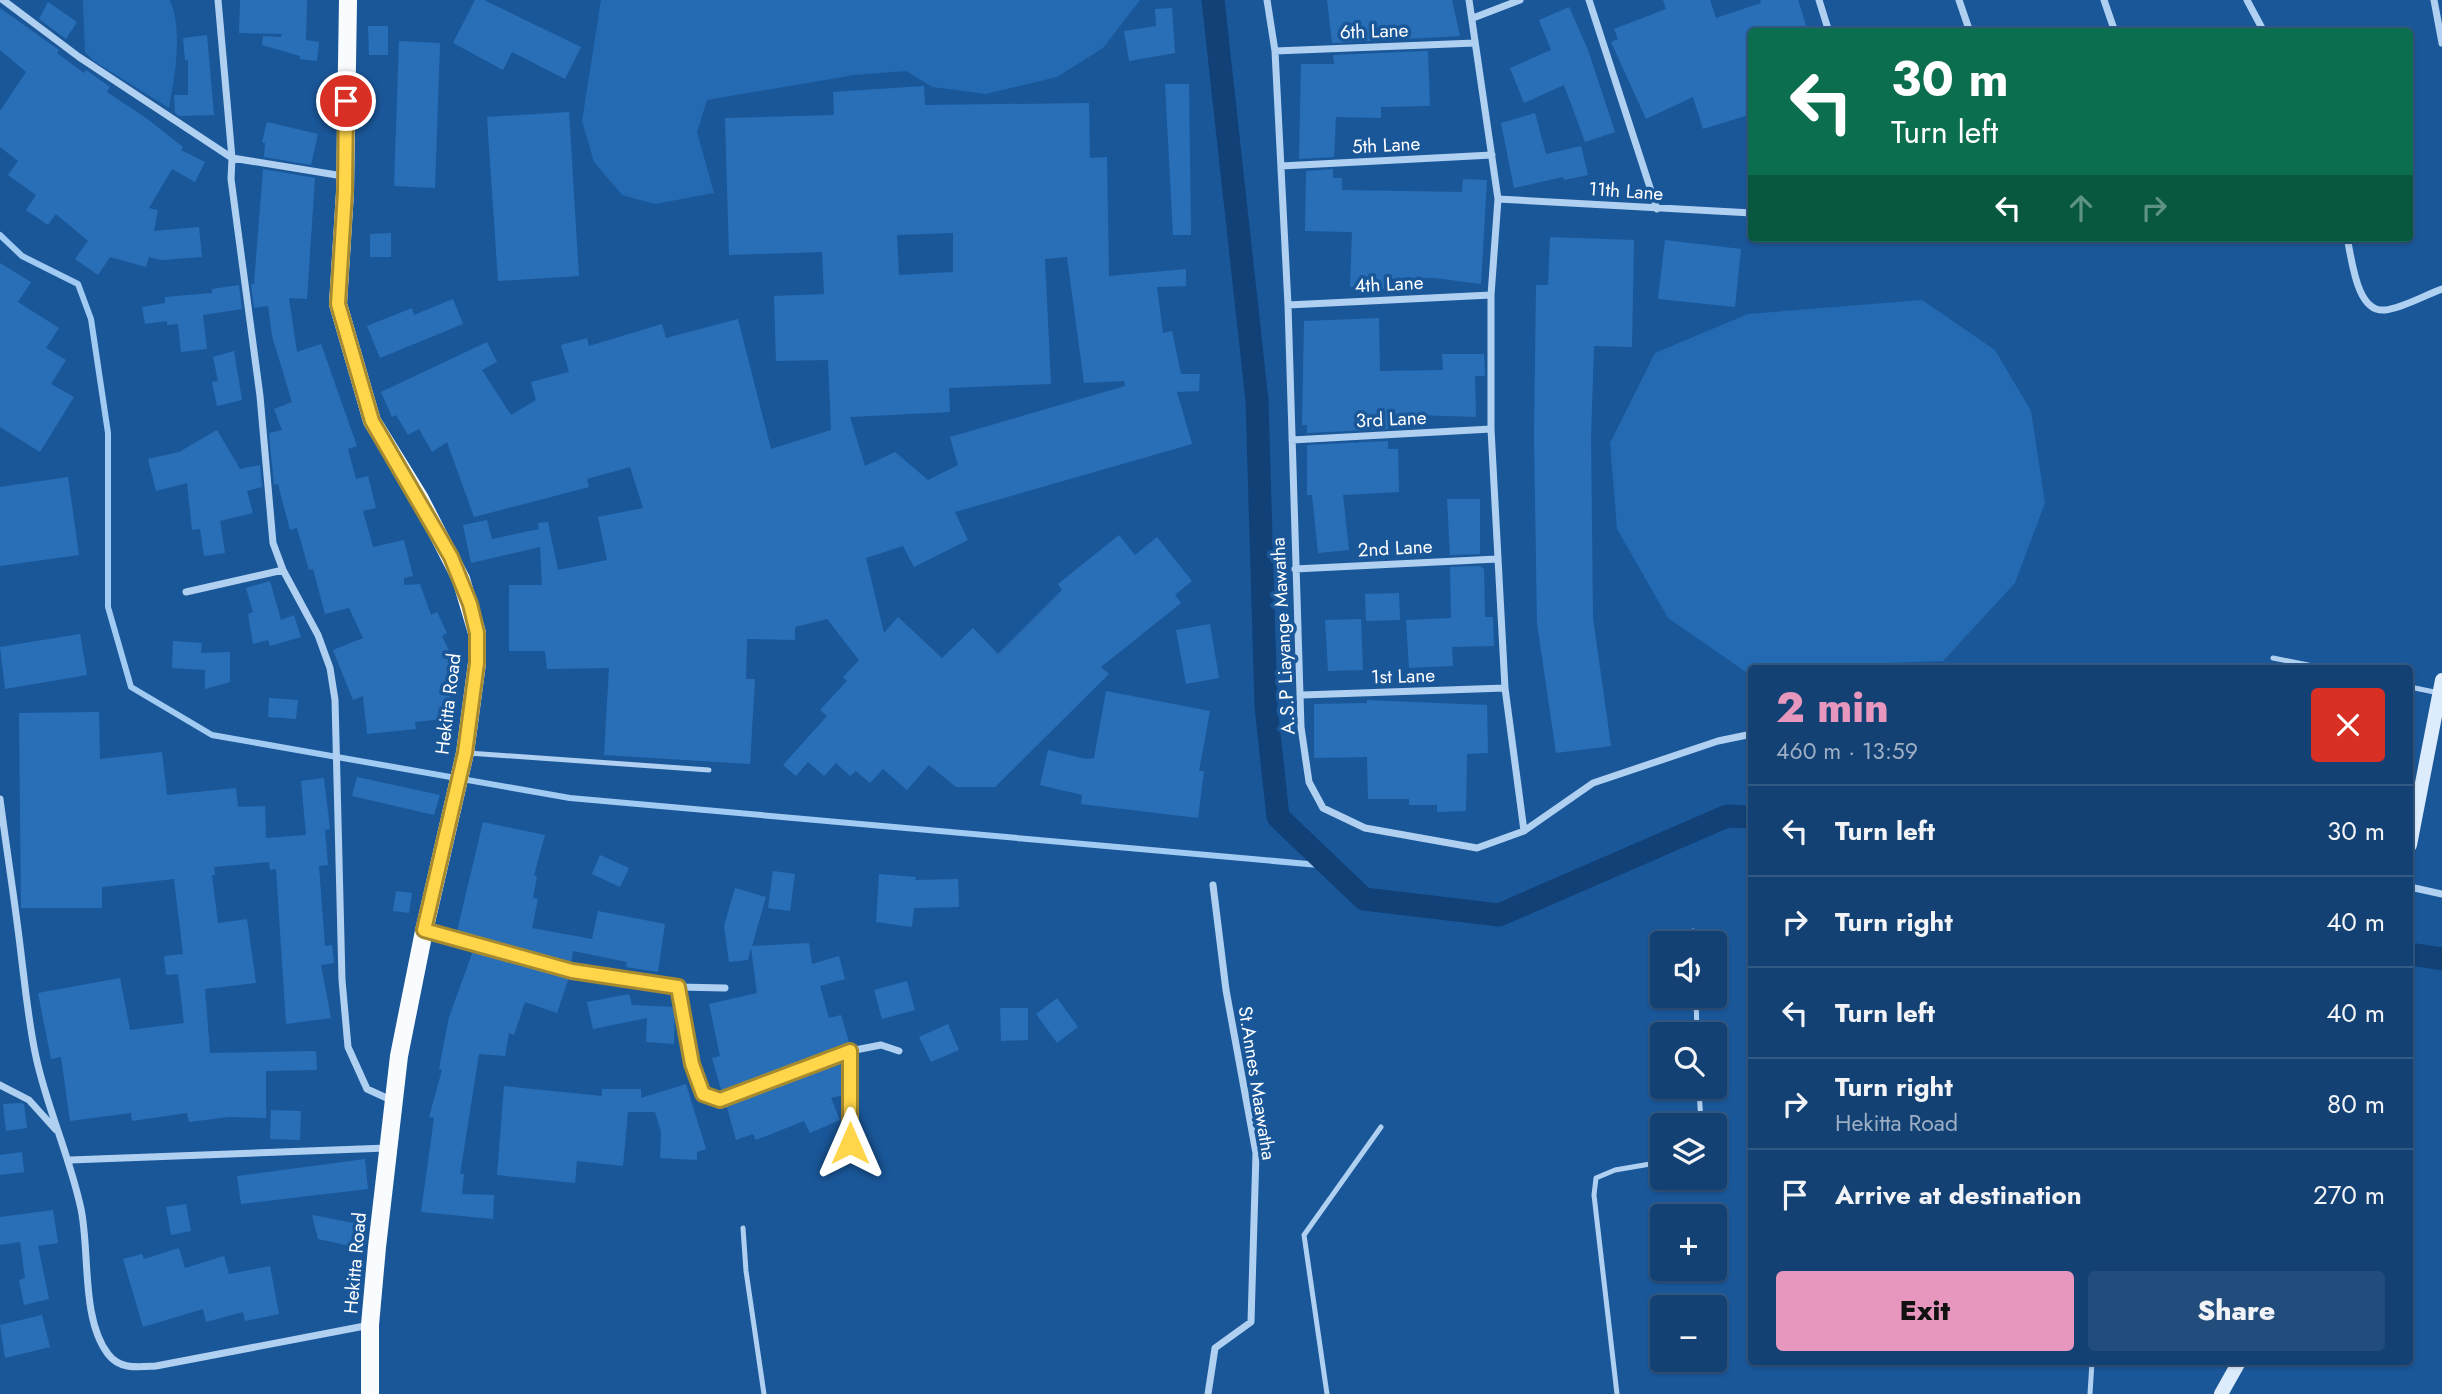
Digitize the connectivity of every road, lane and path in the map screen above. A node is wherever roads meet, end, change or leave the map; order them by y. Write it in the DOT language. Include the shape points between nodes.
graph roads {
  1 [pos="3,0"];
  2 [pos="218,0"];
  3 [pos="348,0"];
  4 [pos="1267,0"];
  5 [pos="1469,0"];
  6 [pos="1520,0"];
  7 [pos="1589,0"];
  8 [pos="1819,0"];
  9 [pos="1959,0"];
  10 [pos="2104,0"];
  11 [pos="2247,0"];
  12 [pos="2434,0"];
  13 [pos="1473,18"];
  14 [pos="1828,28"];
  15 [pos="1969,28"];
  16 [pos="2114,28"];
  17 [pos="2262,28"];
  18 [pos="1475,43"];
  19 [pos="2442,43"];
  20 [pos="1275,51"];
  21 [pos="1492,155"];
  22 [pos="232,158"];
  23 [pos="1281,166"];
  24 [pos="344,176"];
  25 [pos="1499,199"];
  26 [pos="1657,209"];
  27 [pos="1748,213"];
  28 [pos="2348,242"];
  29 [pos="2442,289"];
  30 [pos="1491,295"];
  31 [pos="1288,305"];
  32 [pos="1491,429"];
  33 [pos="1292,440"];
  34 [pos="1497,559"];
  35 [pos="1295,569"];
  36 [pos="283,570"];
  37 [pos="186,592"];
  38 [pos="2273,658"];
  39 [pos="2308,665"];
  40 [pos="2441,686"];
  41 [pos="2413,687"];
  42 [pos="1505,688"];
  43 [pos="1302,695"];
  44 [pos="1748,735"];
  45 [pos="463,761"];
  46 [pos="709,769"];
  47 [pos="0,799"];
  48 [pos="2413,830"];
  49 [pos="1524,831"];
  50 [pos="1213,885"];
  51 [pos="2413,888"];
  52 [pos="2442,894"];
  53 [pos="424,930"];
  54 [pos="678,987"];
  55 [pos="725,988"];
  56 [pos="850,1051"];
  57 [pos="899,1051"];
  58 [pos="0,1085"];
  59 [pos="394,1101"];
  60 [pos="1381,1127"];
  61 [pos="60,1133"];
  62 [pos="850,1143"];
  63 [pos="388,1148"];
  64 [pos="70,1160"];
  65 [pos="1650,1164"];
  66 [pos="743,1228"];
  67 [pos="370,1325"];
  68 [pos="2092,1365"];
  69 [pos="2237,1365"];
  70 [pos="370,1394"];
  71 [pos="764,1394"];
  72 [pos="1208,1394"];
  73 [pos="1328,1394"];
  74 [pos="1616,1394"];
  75 [pos="2090,1394"];
  76 [pos="2221,1394"];
  1 -- 22 [label="street" via="79,57"];
  2 -- 22 [label="street"];
  3 -- 24 [label="main road, Hekitta Road"];
  4 -- 20 [label="street, A.S.P Liayange Mawatha"];
  5 -- 13 [label="street"];
  6 -- 13 [label="street"];
  7 -- 26 [label="street"];
  8 -- 14 [label="street"];
  9 -- 15 [label="street"];
  10 -- 16 [label="street"];
  11 -- 17 [label="street"];
  12 -- 19 [label="street"];
  13 -- 18 [label="street"];
  18 -- 20 [label="street, 6th Lane"];
  18 -- 21 [label="street"];
  20 -- 23 [label="street, A.S.P Liayange Mawatha"];
  21 -- 23 [label="street, 5th Lane"];
  21 -- 25 [label="street"];
  22 -- 24 [label="street"];
  22 -- 36 [label="street" via="260,396 268,516"];
  23 -- 31 [label="street, A.S.P Liayange Mawatha"];
  24 -- 45 [label="main road, Hekitta Road" via="338,304 357,376 372,421 420,499 461,579 477,633"];
  25 -- 26 [label="street, 11th Lane"];
  25 -- 30 [label="street"];
  26 -- 27 [label="street, 11th Lane"];
  28 -- 29 [label="street" via="2361,294 2369,306 2384,310"];
  30 -- 31 [label="street, 4th Lane"];
  30 -- 32 [label="street"];
  31 -- 33 [label="street, A.S.P Liayange Mawatha"];
  32 -- 33 [label="street, 3rd Lane"];
  32 -- 34 [label="street"];
  33 -- 35 [label="street, A.S.P Liayange Mawatha"];
  34 -- 35 [label="street, 2nd Lane"];
  34 -- 42 [label="street"];
  35 -- 43 [label="street, A.S.P Liayange Mawatha"];
  36 -- 37 [label="street"];
  36 -- 59 [label="street" via="318,635 335,700 342,981 348,1047 367,1089"];
  38 -- 39 [label="lane"];
  40 -- 41 [label="lane"];
  40 -- 48 [label="street"];
  42 -- 43 [label="street, 1st Lane"];
  42 -- 49 [label="street"];
  43 -- 49 [label="street, A.S.P Liayange Mawatha" via="1301,727 1309,782 1323,808 1365,828 1477,848"];
  44 -- 49 [label="street, A.S.P Liayange Mawatha" via="1593,783"];
  45 -- 46 [label="lane"];
  45 -- 53 [label="main road, Hekitta Road"];
  47 -- 61 [label="street" via="26,1006 36,1060"];
  50 -- 72 [label="street, St.Annes Maawatha" via="1226,990 1256,1153 1251,1322 1215,1348"];
  51 -- 52 [label="street"];
  53 -- 54 [label="street" via="572,971"];
  53 -- 59 [label="main road, Hekitta Road"];
  54 -- 55 [label="street"];
  54 -- 56 [label="street" via="692,1064 703,1094 720,1100"];
  56 -- 57 [label="street" via="881,1045"];
  56 -- 62 [label="street"];
  58 -- 61 [label="street" via="29,1100"];
  59 -- 63 [label="main road, Hekitta Road"];
  60 -- 73 [label="lane" via="1304,1235"];
  61 -- 64 [label="street"];
  63 -- 64 [label="street"];
  63 -- 67 [label="main road, Hekitta Road"];
  64 -- 67 [label="street" via="82,1213 96,1324 107,1353 118,1364 156,1366"];
  65 -- 74 [label="lane" via="1596,1178 1594,1195"];
  66 -- 71 [label="lane"];
  67 -- 70 [label="main road, Hekitta Road"];
  68 -- 75 [label="lane"];
  69 -- 76 [label="street"];
}
